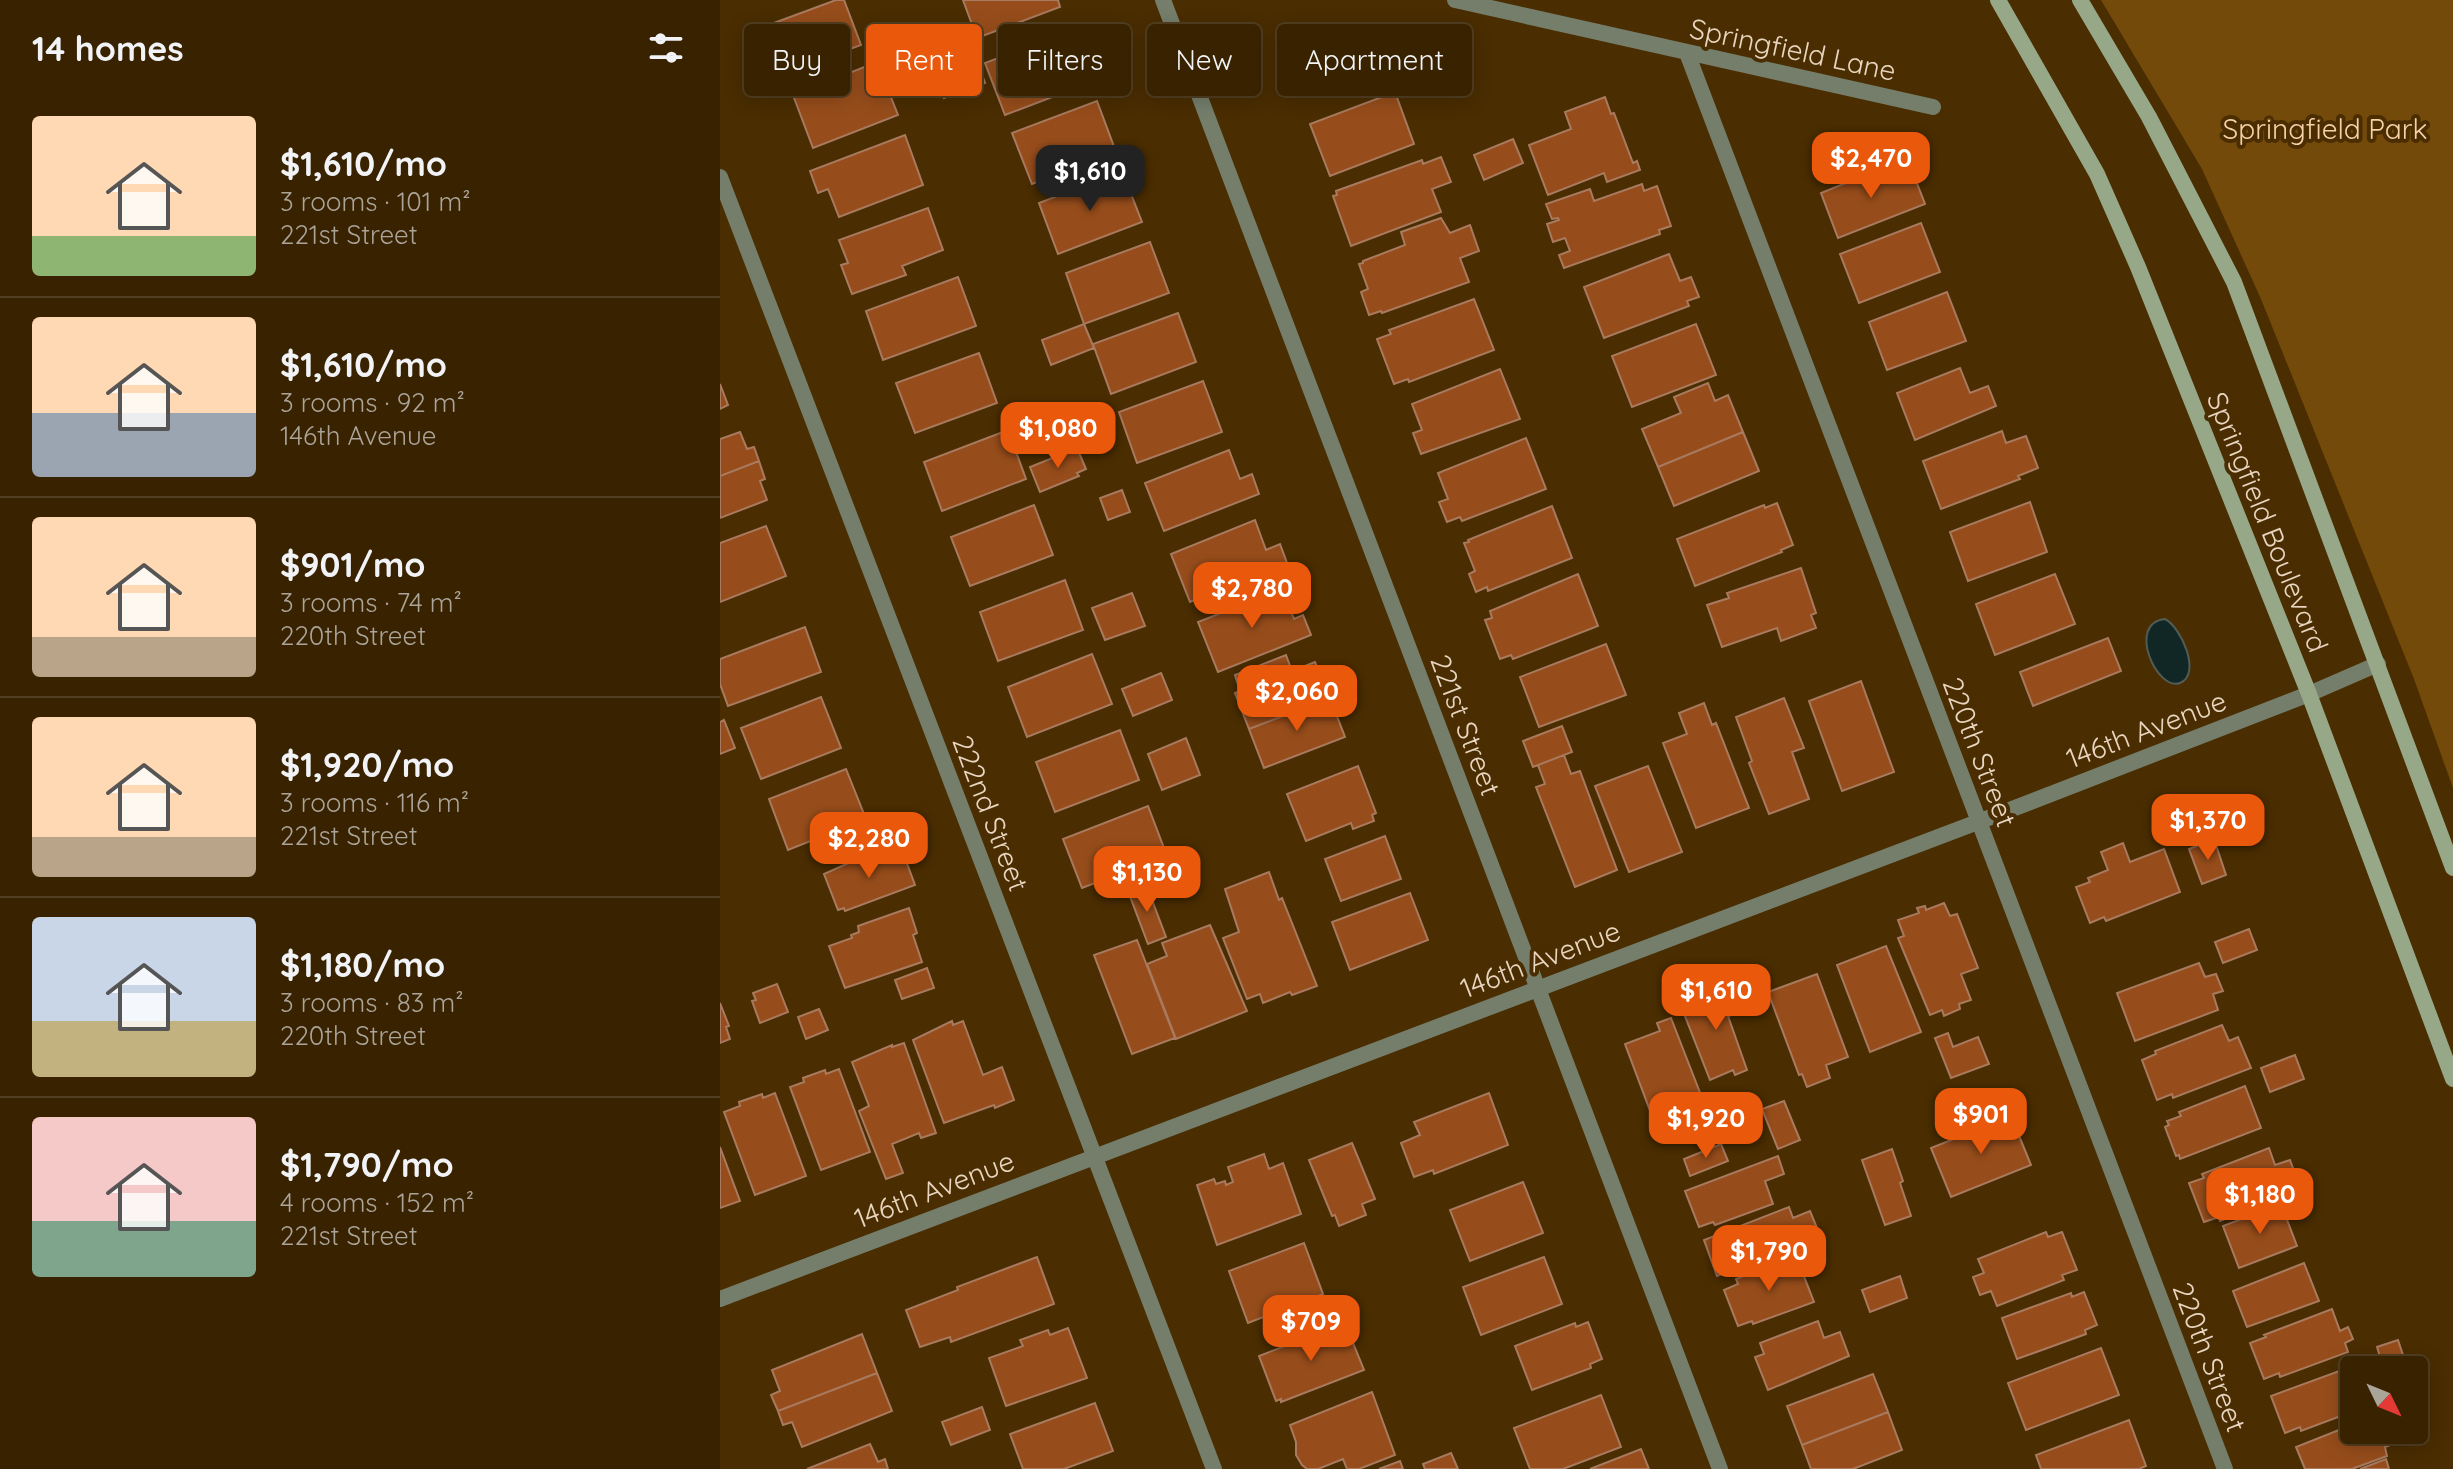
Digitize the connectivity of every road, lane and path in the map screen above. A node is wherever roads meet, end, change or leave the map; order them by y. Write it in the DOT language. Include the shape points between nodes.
graph roads {
  1 [pos="1163,0"];
  2 [pos="1455,0"];
  3 [pos="1998,0"];
  4 [pos="2080,0"];
  5 [pos="1687,53"];
  6 [pos="1933,107"];
  7 [pos="720,177"];
  8 [pos="2378,664"];
  9 [pos="2309,694"];
  10 [pos="1979,821"];
  11 [pos="2453,868"];
  12 [pos="1538,988"];
  13 [pos="2453,1079"];
  14 [pos="1094,1156"];
  15 [pos="720,1299"];
  16 [pos="1214,1469"];
  17 [pos="1720,1469"];
  18 [pos="2225,1469"];
  1 -- 12 [label="street, 221st Street"];
  2 -- 5 [label="street, Springfield Lane"];
  3 -- 9 [label="street, Springfield Boulevard" via="2097,174"];
  4 -- 8 [label="street, Springfield Boulevard" via="2149,117 2234,282"];
  5 -- 6 [label="street, Springfield Lane"];
  5 -- 10 [label="street, 220th Street"];
  7 -- 14 [label="street, 222nd Street"];
  8 -- 9 [label="street, 146th Avenue"];
  8 -- 11 [label="street, Springfield Boulevard"];
  9 -- 10 [label="street, 146th Avenue"];
  9 -- 13 [label="street, Springfield Boulevard"];
  10 -- 12 [label="street, 146th Avenue"];
  10 -- 18 [label="street, 220th Street"];
  12 -- 14 [label="street, 146th Avenue"];
  12 -- 17 [label="street, 221st Street"];
  14 -- 15 [label="street, 146th Avenue"];
  14 -- 16 [label="street, 222nd Street"];
}
